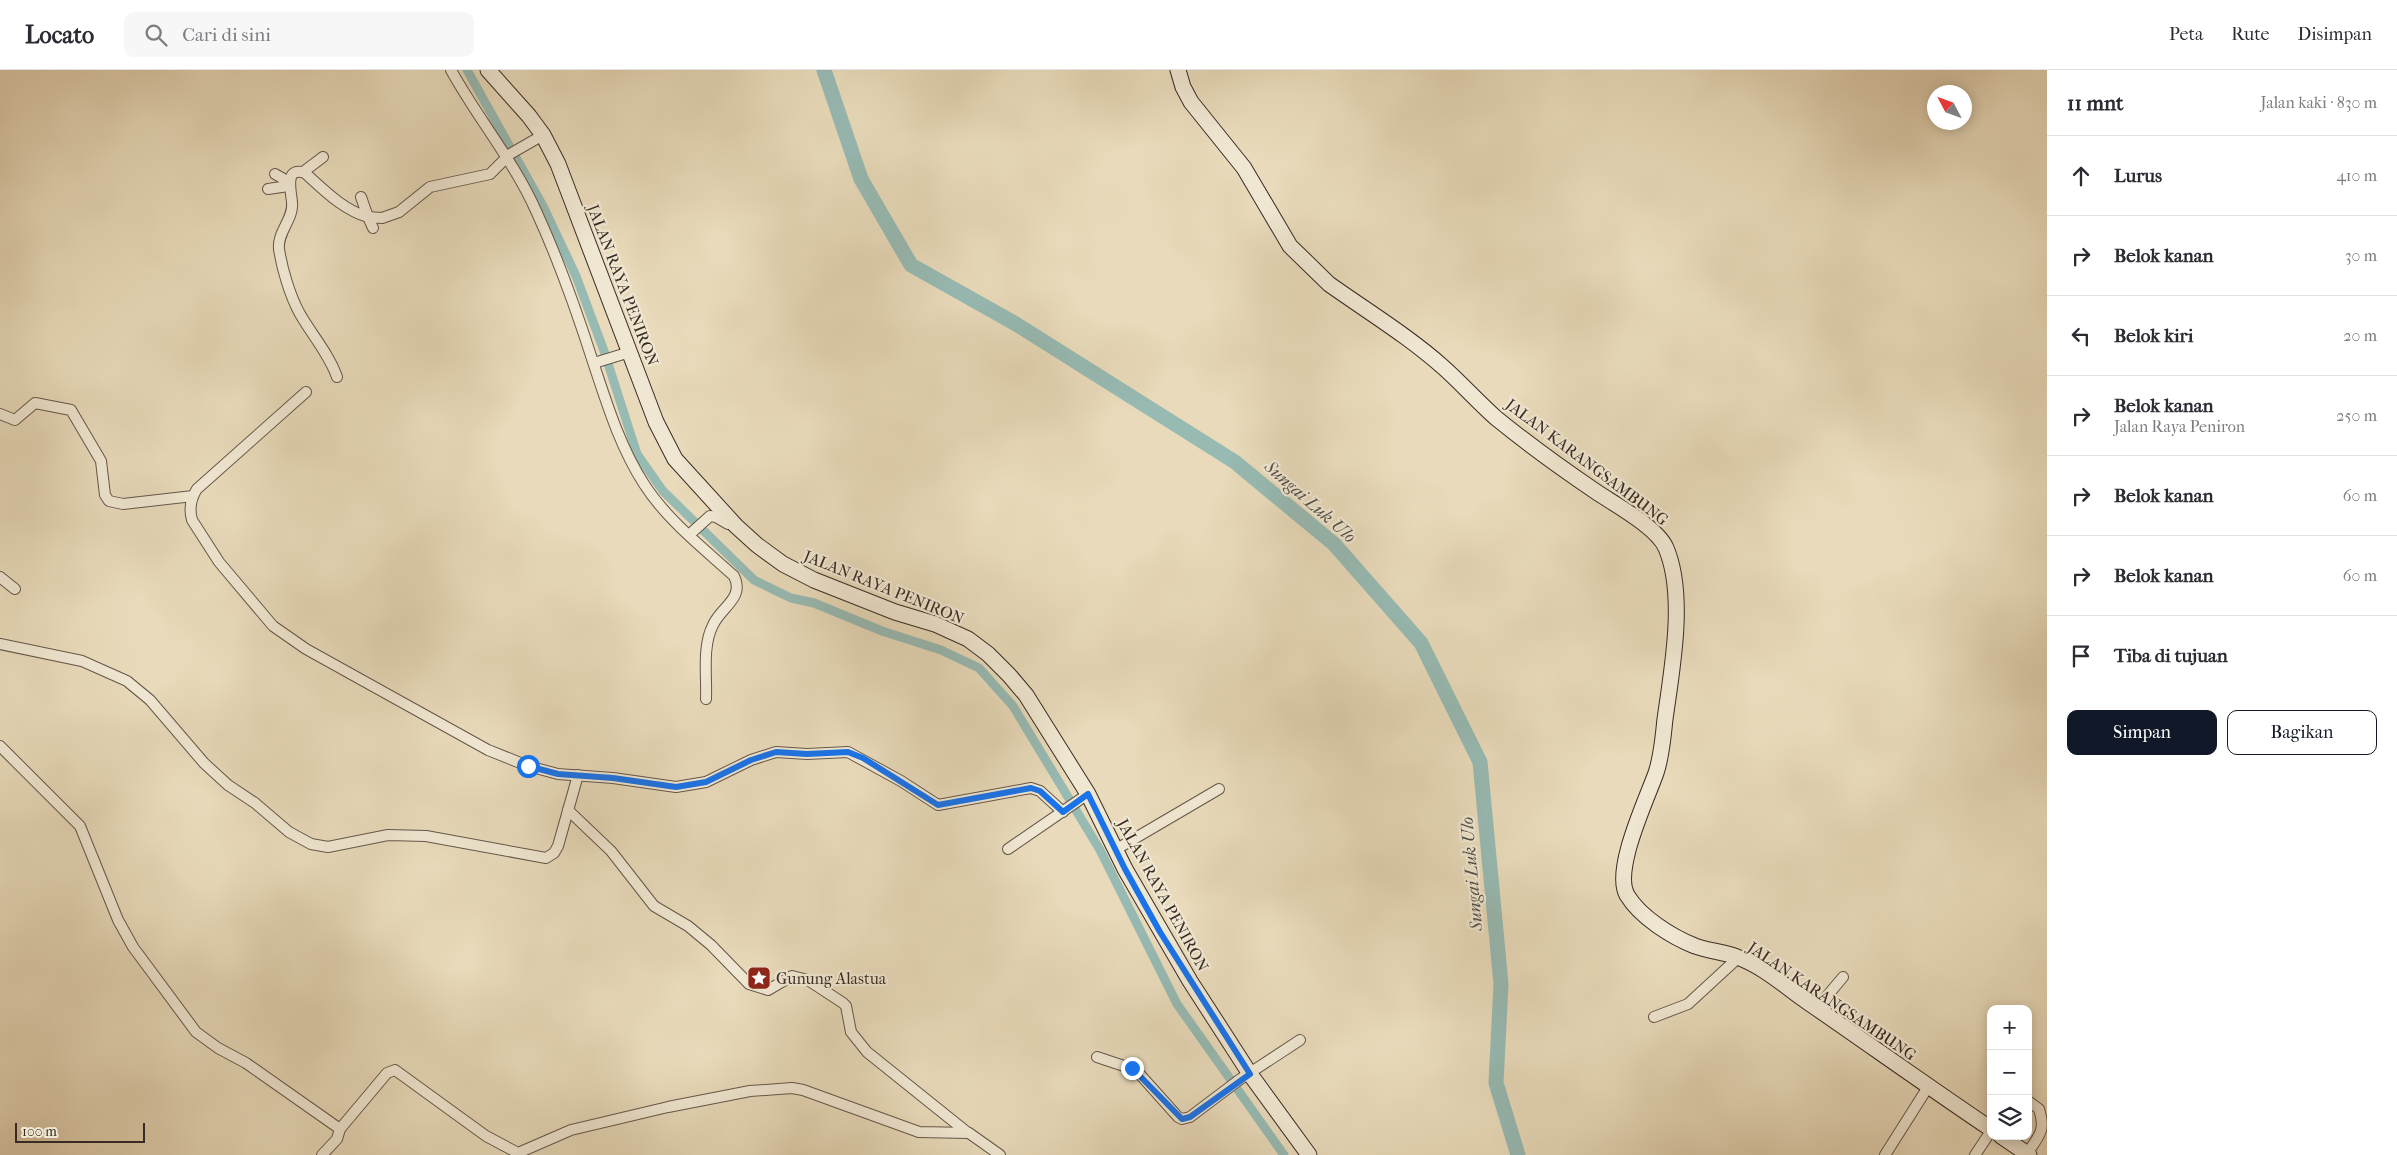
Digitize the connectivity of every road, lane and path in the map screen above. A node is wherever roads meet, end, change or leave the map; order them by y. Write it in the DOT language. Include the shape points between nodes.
graph roads {
  1 [pos="451,70"];
  2 [pos="488,70"];
  3 [pos="1178,70"];
  4 [pos="543,135"];
  5 [pos="509,156"];
  6 [pos="323,157"];
  7 [pos="303,172"];
  8 [pos="275,174"];
  9 [pos="288,184"];
  10 [pos="268,189"];
  11 [pos="362,197"];
  12 [pos="368,217"];
  13 [pos="372,228"];
  14 [pos="624,354"];
  15 [pos="597,362"];
  16 [pos="337,377"];
  17 [pos="306,392"];
  18 [pos="0,414"];
  19 [pos="193,496"];
  20 [pos="736,526"];
  21 [pos="692,533"];
  22 [pos="0,577"];
  23 [pos="14,589"];
  24 [pos="0,644"];
  25 [pos="706,698"];
  26 [pos="0,746"];
  27 [pos="578,775"];
  28 [pos="1220,789"];
  29 [pos="1082,799"];
  30 [pos="568,810"];
  31 [pos="1065,811"];
  32 [pos="1008,849"];
  33 [pos="1115,850"];
  34 [pos="1739,957"];
  35 [pos="1843,977"];
  36 [pos="1818,1007"];
  37 [pos="1654,1017"];
  38 [pos="1300,1040"];
  39 [pos="1097,1057"];
  40 [pos="1245,1077"];
  41 [pos="1928,1087"];
  42 [pos="2032,1103"];
  43 [pos="1987,1127"];
  44 [pos="340,1129"];
  45 [pos="969,1133"];
  46 [pos="1987,1136"];
  47 [pos="2009,1140"];
  48 [pos="2030,1150"];
  49 [pos="322,1155"];
  50 [pos="1000,1155"];
  51 [pos="1309,1155"];
  52 [pos="1885,1155"];
  53 [pos="1974,1155"];
  1 -- 5 [label="street" via="466,97"];
  2 -- 4 [label="main road, JALAN RAYA PENIRON"];
  3 -- 34 [label="main road, JALAN KARANGSAMBUNG" via="1191,102 1244,168 1290,246 1311,268 1442,366 1495,416 1551,461 1631,515 1662,541 1673,572 1675,592 1670,689 1660,761 1622,869 1624,888 1637,908 1678,937 1696,946"];
  4 -- 5 [label="street"];
  4 -- 14 [label="main road, JALAN RAYA PENIRON" via="558,164"];
  5 -- 12 [label="street" via="490,174 430,187 399,212 382,218"];
  5 -- 15 [label="street" via="537,213"];
  6 -- 7 [label="street"];
  7 -- 9 [label="street" via="294,174"];
  7 -- 12 [label="street" via="345,207"];
  8 -- 9 [label="street"];
  9 -- 10 [label="street"];
  9 -- 16 [label="street" via="292,210 279,247 283,264 300,313"];
  11 -- 12 [label="street"];
  12 -- 13 [label="street"];
  14 -- 15 [label="street"];
  14 -- 20 [label="main road, JALAN RAYA PENIRON" via="670,452"];
  15 -- 21 [label="street" via="625,451 656,501"];
  17 -- 19 [label="street"];
  18 -- 19 [label="street" via="15,420 35,403 71,410 101,461 105,496 112,503"];
  19 -- 27 [label="street" via="191,516 219,562 274,626 306,649 488,750 543,771"];
  20 -- 21 [label="street" via="716,517 707,518"];
  20 -- 29 [label="main road, JALAN RAYA PENIRON" via="793,570 895,612 935,624 975,644 1026,695"];
  21 -- 25 [label="street" via="734,576 738,589 708,636"];
  22 -- 23 [label="street"];
  24 -- 30 [label="street" via="82,661 127,681 150,700 204,763 228,785 289,832 311,844 328,847 388,835 426,836 543,858 556,850"];
  26 -- 44 [label="street" via="80,826 118,920 133,947 197,1033"];
  27 -- 30 [label="street"];
  27 -- 31 [label="street" via="676,787 706,782 776,752 843,752 863,758 938,805 1031,788 1040,791"];
  28 -- 33 [label="street"];
  29 -- 31 [label="street"];
  29 -- 33 [label="main road, JALAN RAYA PENIRON"];
  30 -- 45 [label="street" via="611,851 649,901 696,932 749,984 768,990 792,976 808,980 843,1003 852,1032 871,1057"];
  31 -- 32 [label="street"];
  33 -- 40 [label="main road, JALAN RAYA PENIRON"];
  34 -- 36 [label="main road, JALAN KARANGSAMBUNG"];
  34 -- 37 [label="street" via="1688,1004"];
  35 -- 36 [label="street"];
  36 -- 41 [label="main road, JALAN KARANGSAMBUNG"];
  38 -- 40 [label="street"];
  39 -- 40 [label="street" via="1136,1070 1182,1119 1190,1117"];
  40 -- 51 [label="main road, JALAN RAYA PENIRON"];
  41 -- 43 [label="main road, JALAN KARANGSAMBUNG"];
  41 -- 52 [label="street"];
  42 -- 48 [label="street" via="2039,1108 2043,1125"];
  44 -- 45 [label="street" via="387,1073 395,1070 487,1137 518,1153 571,1130 750,1091 792,1088 919,1132"];
  44 -- 49 [label="street" via="338,1139"];
  45 -- 50 [label="street"];
  46 -- 53 [label="street"];
  47 -- 48 [label="main road"];
}
